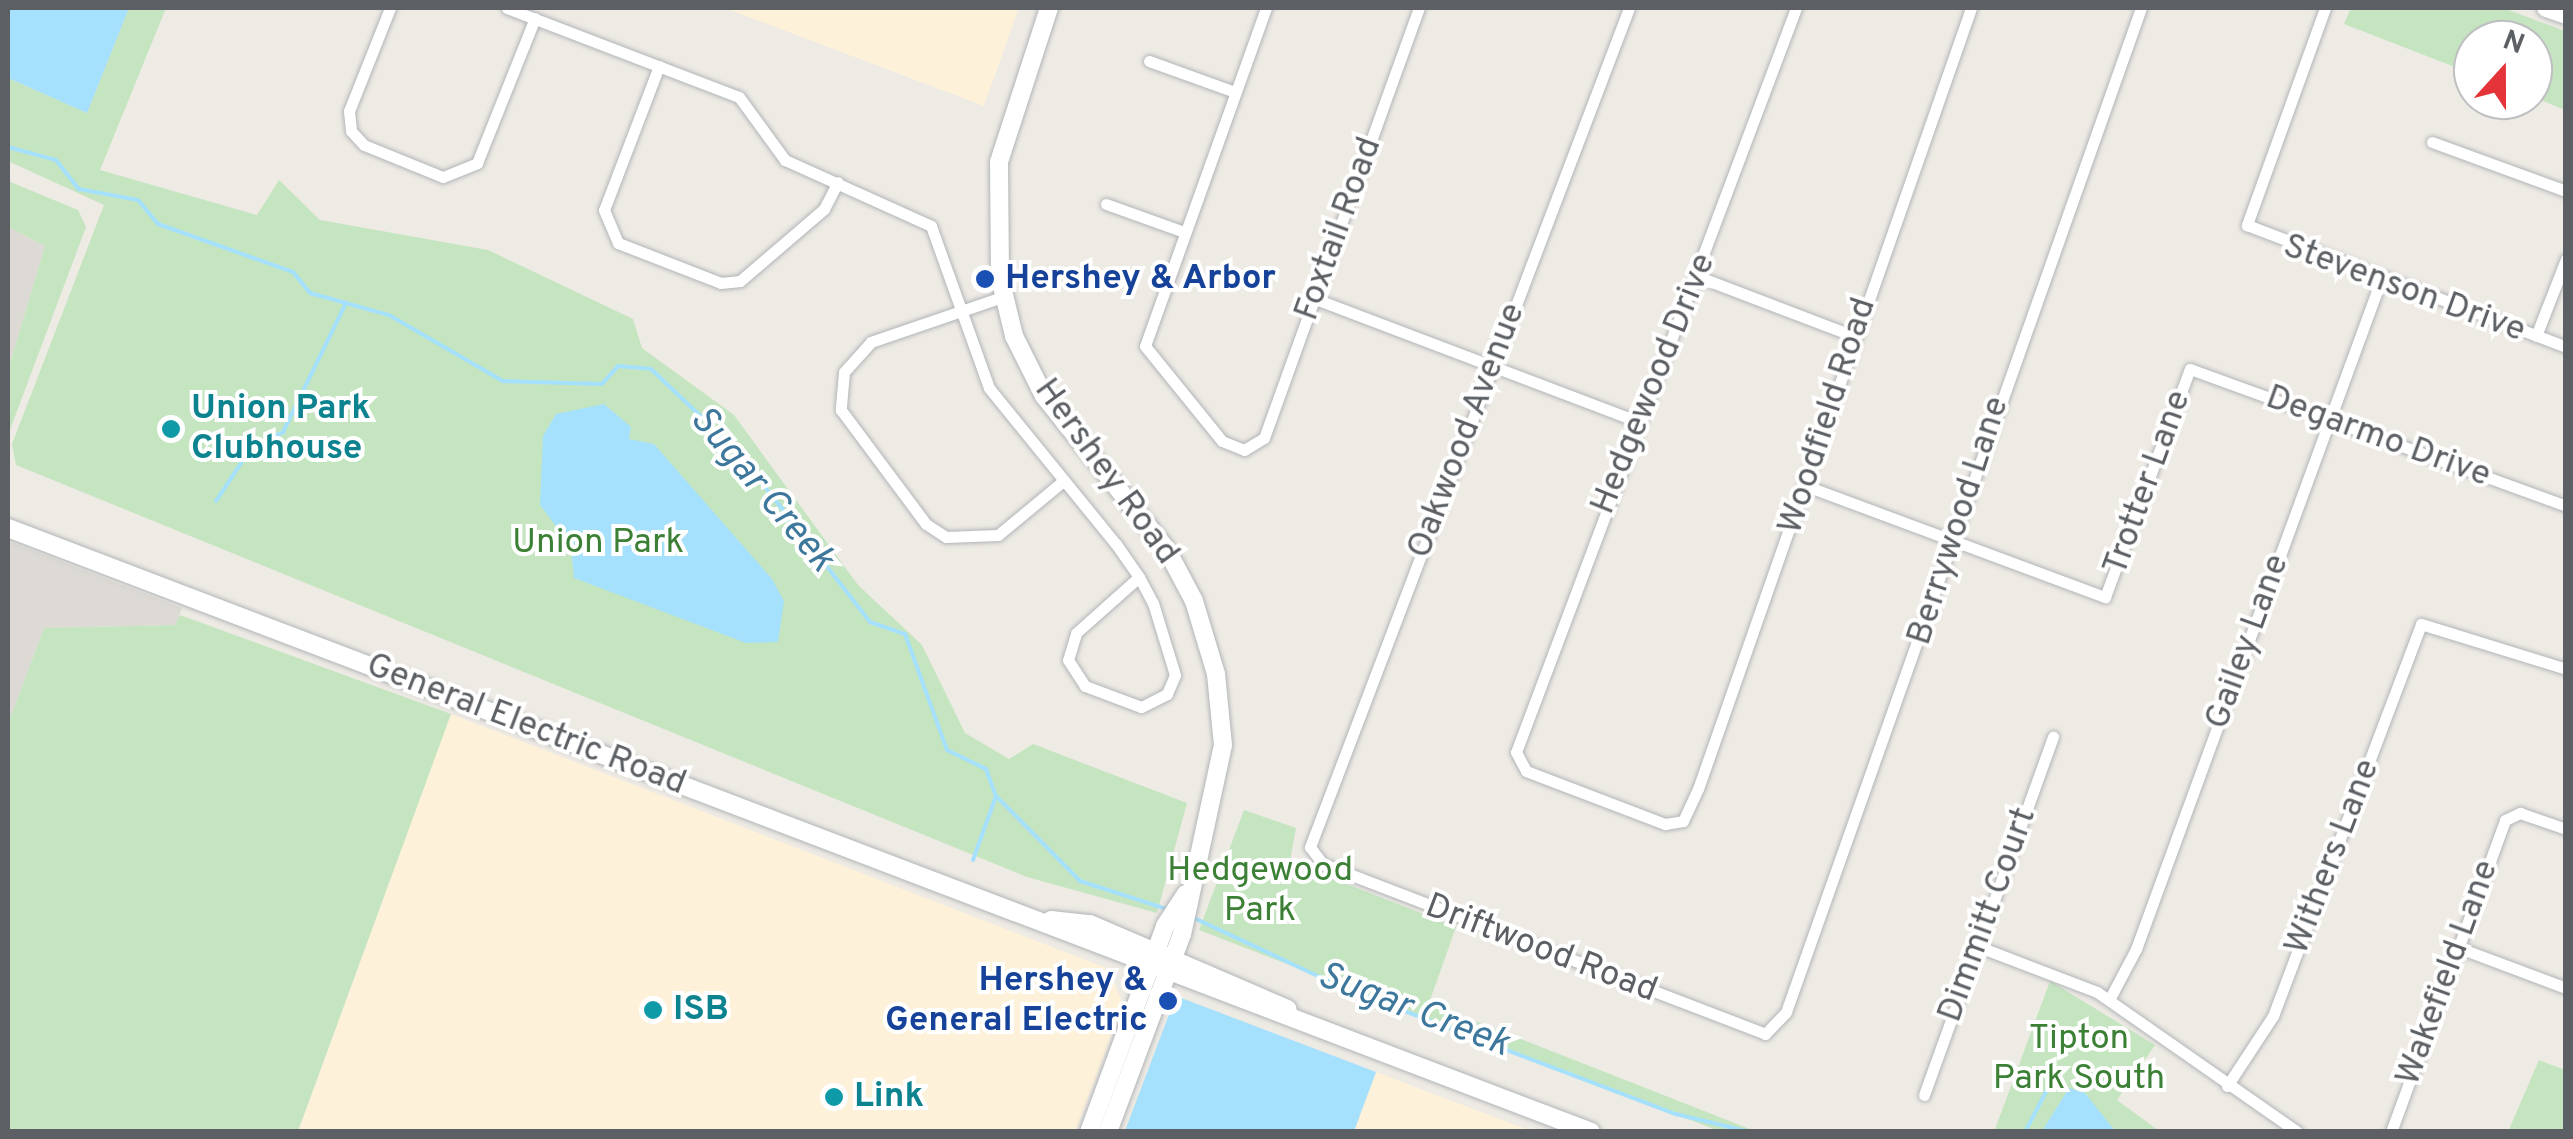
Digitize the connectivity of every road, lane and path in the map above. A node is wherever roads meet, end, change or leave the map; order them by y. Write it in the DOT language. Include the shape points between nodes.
graph roads {
  1 [pos="390,8"];
  2 [pos="506,8"];
  3 [pos="1049,8"];
  4 [pos="1266,8"];
  5 [pos="1419,8"];
  6 [pos="1628,8"];
  7 [pos="1796,8"];
  8 [pos="1971,8"];
  9 [pos="2142,8"];
  10 [pos="2325,8"];
  11 [pos="2546,8"];
  12 [pos="2566,15"];
  13 [pos="534,18"];
  14 [pos="1148,61"];
  15 [pos="658,66"];
  16 [pos="1235,92"];
  17 [pos="2432,142"];
  18 [pos="838,182"];
  19 [pos="2566,191"];
  20 [pos="1106,204"];
  21 [pos="1184,232"];
  22 [pos="2566,259"];
  23 [pos="1699,277"];
  24 [pos="2381,280"];
  25 [pos="1004,296"];
  26 [pos="1314,298"];
  27 [pos="958,308"];
  28 [pos="1852,335"];
  29 [pos="2536,336"];
  30 [pos="2566,347"];
  31 [pos="1488,364"];
  32 [pos="2190,369"];
  33 [pos="2330,420"];
  34 [pos="1636,421"];
  35 [pos="1062,482"];
  36 [pos="1809,487"];
  37 [pos="2566,506"];
  38 [pos="8,528"];
  39 [pos="1957,542"];
  40 [pos="1139,578"];
  41 [pos="2566,669"];
  42 [pos="2053,736"];
  43 [pos="1681,823"];
  44 [pos="2566,829"];
  45 [pos="1313,856"];
  46 [pos="1173,930"];
  47 [pos="1977,946"];
  48 [pos="2457,947"];
  49 [pos="1152,958"];
  50 [pos="1171,966"];
  51 [pos="2566,988"];
  52 [pos="2108,1000"];
  53 [pos="1772,1032"];
  54 [pos="2227,1086"];
  55 [pos="1924,1095"];
  56 [pos="1089,1132"];
  57 [pos="1108,1132"];
  58 [pos="1591,1132"];
  59 [pos="2298,1132"];
  60 [pos="2391,1132"];
  1 -- 13 [label="street" via="349,111 351,131 364,146 452,178 480,157"];
  2 -- 13 [label="street"];
  3 -- 25 [label="main road, Hershey Road" via="999,162"];
  4 -- 16 [label="street"];
  5 -- 26 [label="street, Foxtail Road"];
  6 -- 31 [label="street, Oakwood Avenue" via="1536,264"];
  7 -- 23 [label="street, Hedgewood Drive"];
  8 -- 28 [label="street, Woodfield Road"];
  9 -- 39 [label="street, Berrywood Lane" via="1994,412"];
  10 -- 24 [label="street, Stevenson Drive" via="2246,225"];
  11 -- 12 [label="main road"];
  13 -- 15 [label="street"];
  14 -- 16 [label="street"];
  15 -- 18 [label="street" via="739,97 786,160"];
  15 -- 18 [label="street" via="604,210 618,243 721,283 740,281 824,209"];
  16 -- 21 [label="street"];
  17 -- 19 [label="street"];
  18 -- 27 [label="street" via="931,226"];
  20 -- 21 [label="street"];
  21 -- 26 [label="street, Foxtail Road" via="1146,346 1222,441 1254,447"];
  22 -- 29 [label="street"];
  23 -- 28 [label="street"];
  23 -- 34 [label="street, Hedgewood Drive"];
  24 -- 29 [label="street, Stevenson Drive"];
  24 -- 33 [label="street, Gailey Lane"];
  25 -- 27 [label="street"];
  25 -- 46 [label="main road, Hershey Road" via="1044,396 1167,550 1194,601 1216,674 1222,744 1194,881"];
  26 -- 31 [label="street"];
  27 -- 35 [label="street" via="988,388"];
  27 -- 35 [label="street" via="860,350 840,385 846,423 926,524 959,540 998,534"];
  28 -- 36 [label="street, Woodfield Road"];
  29 -- 30 [label="street, Stevenson Drive"];
  31 -- 34 [label="street"];
  31 -- 45 [label="street, Oakwood Avenue"];
  32 -- 33 [label="street, Degarmo Drive"];
  32 -- 39 [label="street, Trotter Lane" via="2106,597"];
  33 -- 37 [label="street, Degarmo Drive"];
  33 -- 52 [label="street, Gailey Lane" via="2136,949"];
  34 -- 43 [label="street, Hedgewood Drive" via="1516,760 1665,824"];
  35 -- 40 [label="street"];
  36 -- 39 [label="street"];
  36 -- 43 [label="street, Woodfield Road"];
  38 -- 49 [label="main road, General Electric Road" via="1045,920 1090,924"];
  39 -- 53 [label="street, Berrywood Lane"];
  40 -- 40 [label="street" via="1076,632 1070,670 1085,686 1141,707 1167,694 1174,664"];
  41 -- 54 [label="street, Withers Lane" via="2424,621 2274,1016"];
  42 -- 47 [label="street, Dimmitt Court"];
  44 -- 48 [label="street, Wakefield Lane" via="2508,816"];
  45 -- 53 [label="street, Driftwood Road"];
  46 -- 49 [label="main road, Hershey Road"];
  46 -- 50 [label="main road, Hershey Road"];
  47 -- 52 [label="street"];
  47 -- 55 [label="street, Dimmitt Court"];
  48 -- 51 [label="street"];
  48 -- 60 [label="street, Wakefield Lane"];
  49 -- 50 [label="main road, General Electric Road"];
  49 -- 56 [label="main road, Hershey Road"];
  50 -- 57 [label="main road, Hershey Road"];
  50 -- 58 [label="main road, General Electric Road"];
  52 -- 54 [label="street"];
  54 -- 59 [label="street"];
}
